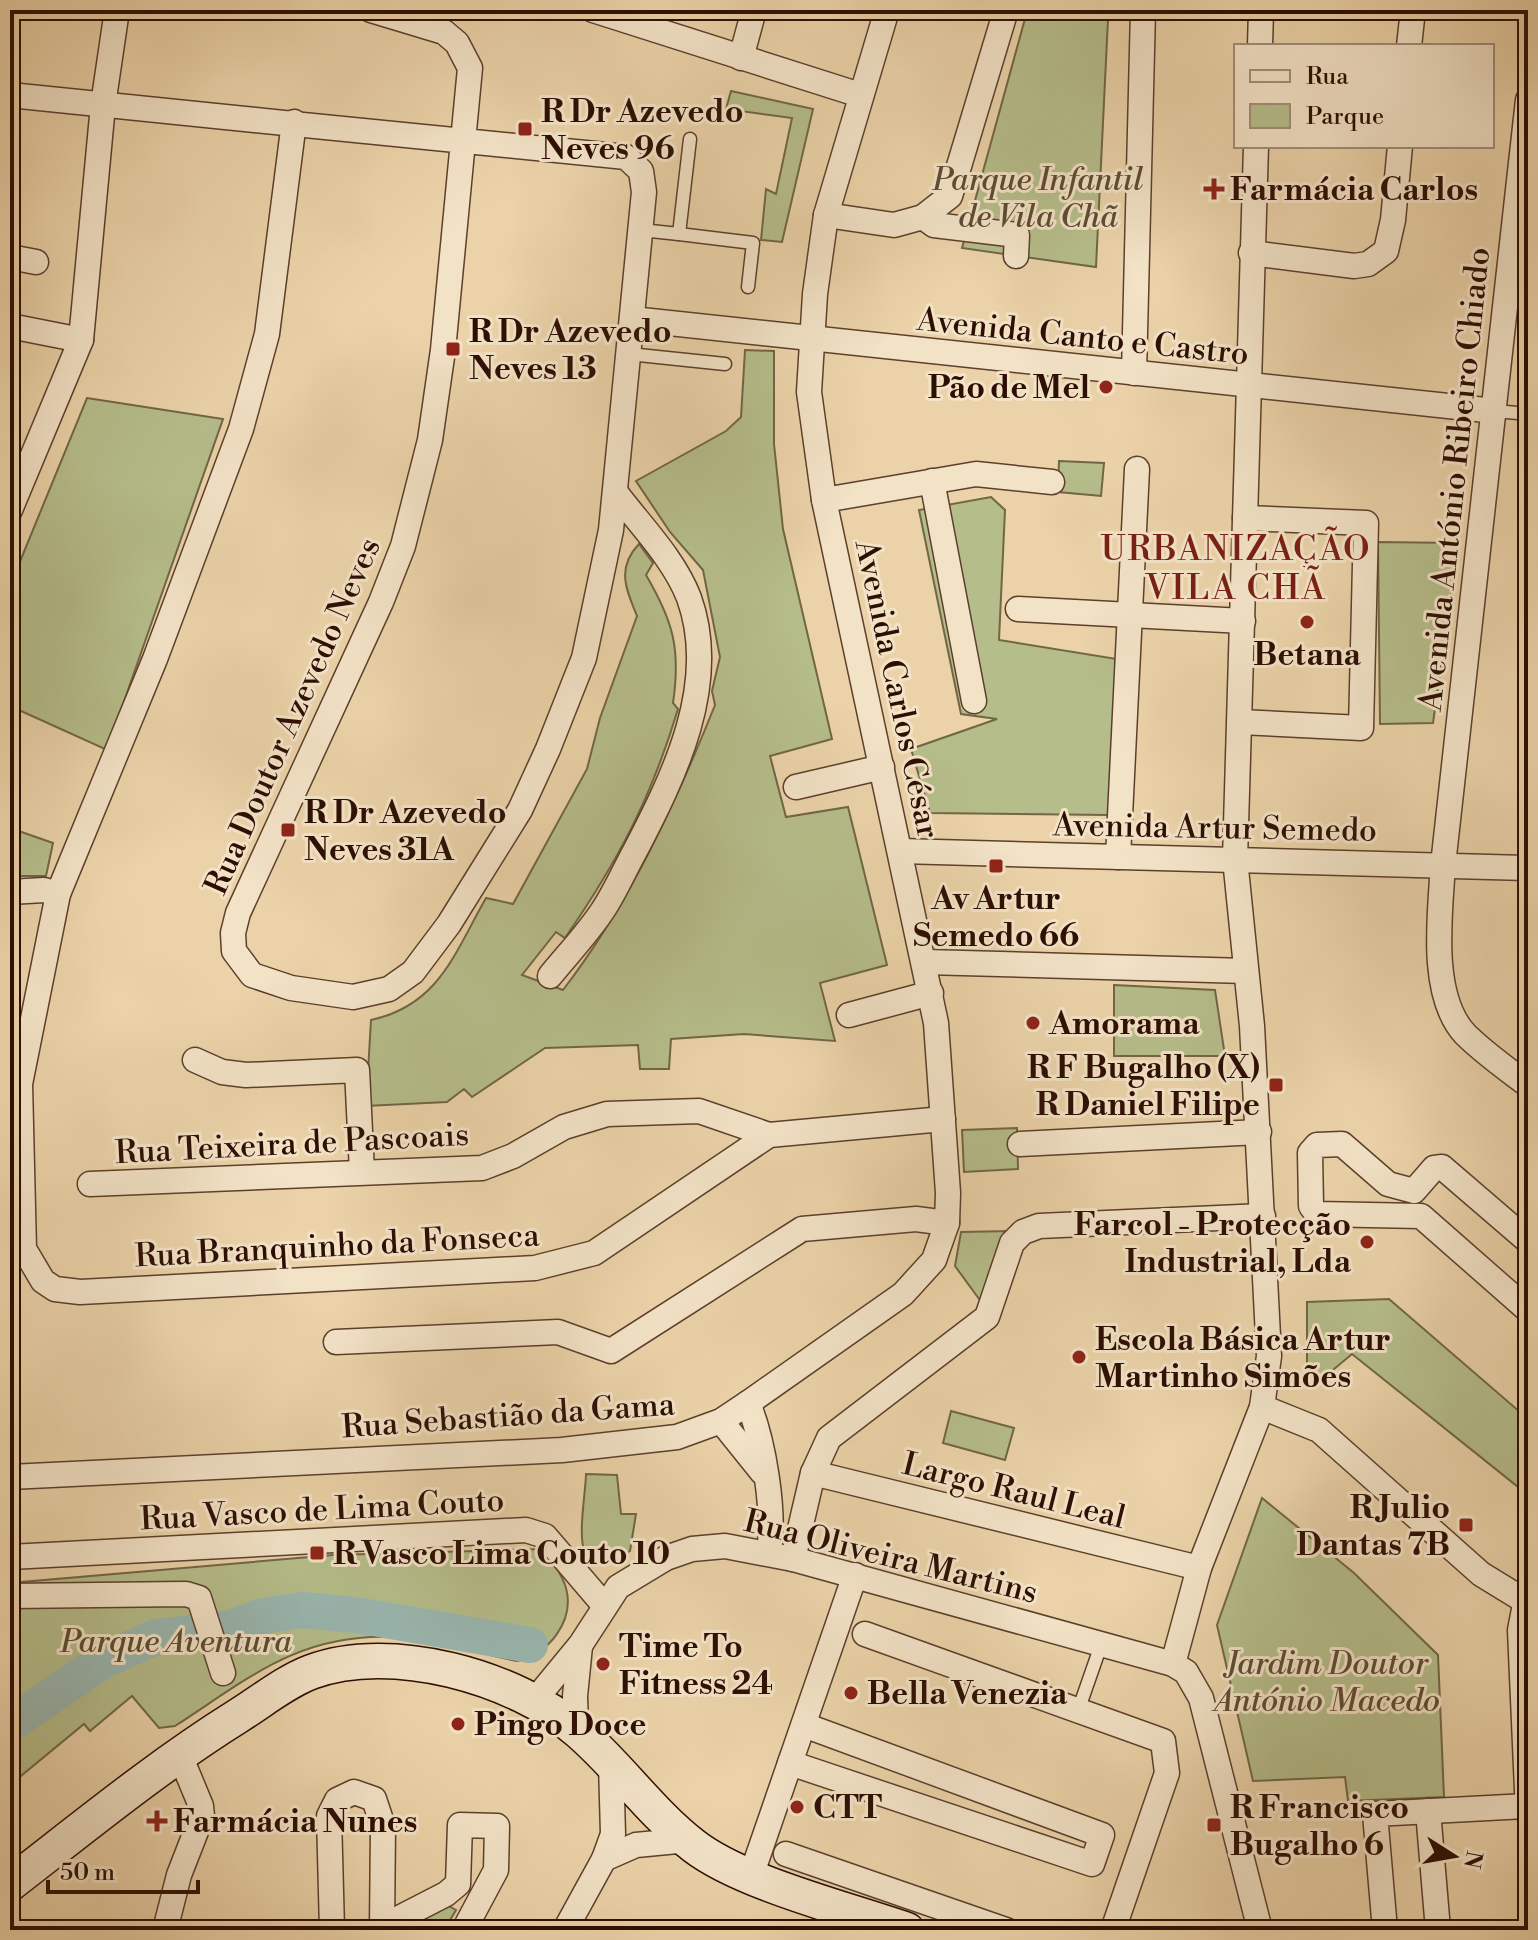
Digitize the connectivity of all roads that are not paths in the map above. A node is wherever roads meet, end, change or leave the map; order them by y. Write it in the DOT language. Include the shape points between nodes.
graph roads {
  1 [pos="117,10"];
  2 [pos="371,10"];
  3 [pos="593,10"];
  4 [pos="754,10"];
  5 [pos="887,10"];
  6 [pos="1006,10"];
  7 [pos="1143,10"];
  8 [pos="1261,10"];
  9 [pos="1413,10"];
  10 [pos="1260,44"];
  11 [pos="1409,44"];
  12 [pos="741,58"];
  13 [pos="10,95"];
  14 [pos="860,95"];
  15 [pos="1528,100"];
  16 [pos="103,105"];
  17 [pos="294,122"];
  18 [pos="690,139"];
  19 [pos="466,141"];
  20 [pos="1256,148"];
  21 [pos="1400,148"];
  22 [pos="826,215"];
  23 [pos="923,217"];
  24 [pos="641,230"];
  25 [pos="679,234"];
  26 [pos="1251,253"];
  27 [pos="1016,256"];
  28 [pos="10,257"];
  29 [pos="36,262"];
  30 [pos="748,287"];
  31 [pos="632,319"];
  32 [pos="10,326"];
  33 [pos="811,339"];
  34 [pos="81,340"];
  35 [pos="629,354"];
  36 [pos="725,364"];
  37 [pos="1134,373"];
  38 [pos="1248,385"];
  39 [pos="1495,411"];
  40 [pos="1528,414"];
  41 [pos="1137,469"];
  42 [pos="932,481"];
  43 [pos="1052,482"];
  44 [pos="616,493"];
  45 [pos="824,500"];
  46 [pos="10,510"];
  47 [pos="1245,518"];
  48 [pos="1018,609"];
  49 [pos="1132,614"];
  50 [pos="1243,621"];
  51 [pos="974,701"];
  52 [pos="1240,722"];
  53 [pos="882,767"];
  54 [pos="796,787"];
  55 [pos="900,851"];
  56 [pos="1118,857"];
  57 [pos="1235,859"];
  58 [pos="1443,865"];
  59 [pos="1528,868"];
  60 [pos="10,892"];
  61 [pos="58,894"];
  62 [pos="925,962"];
  63 [pos="1246,971"];
  64 [pos="550,976"];
  65 [pos="931,993"];
  66 [pos="849,1015"];
  67 [pos="940,1052"];
  68 [pos="195,1060"];
  69 [pos="1528,1085"];
  70 [pos="943,1119"];
  71 [pos="1259,1132"];
  72 [pos="769,1135"];
  73 [pos="1020,1144"];
  74 [pos="362,1172"];
  75 [pos="90,1184"];
  76 [pos="1414,1191"];
  77 [pos="1263,1216"];
  78 [pos="1421,1216"];
  79 [pos="947,1223"];
  80 [pos="1528,1241"];
  81 [pos="1526,1306"];
  82 [pos="336,1342"];
  83 [pos="748,1403"];
  84 [pos="1262,1407"];
  85 [pos="721,1421"];
  86 [pos="763,1473"];
  87 [pos="813,1473"];
  88 [pos="10,1477"];
  89 [pos="769,1553"];
  90 [pos="10,1557"];
  91 [pos="793,1559"];
  92 [pos="1199,1568"];
  93 [pos="855,1575"];
  94 [pos="1526,1595"];
  95 [pos="10,1596"];
  96 [pos="604,1605"];
  97 [pos="865,1634"];
  98 [pos="581,1644"];
  99 [pos="1101,1645"];
  100 [pos="1173,1664"];
  101 [pos="223,1673"];
  102 [pos="535,1700"];
  103 [pos="1078,1711"];
  104 [pos="804,1725"];
  105 [pos="576,1729"];
  106 [pos="179,1753"];
  107 [pos="790,1763"];
  108 [pos="611,1764"];
  109 [pos="1528,1806"];
  110 [pos="1428,1811"];
  111 [pos="1528,1813"];
  112 [pos="688,1840"];
  113 [pos="786,1854"];
  114 [pos="604,1859"];
  115 [pos="751,1876"];
  116 [pos="10,1884"];
  117 [pos="845,1891"];
  118 [pos="379,1928"];
  119 [pos="1260,1929"];
  120 [pos="165,1930"];
  121 [pos="332,1930"];
  122 [pos="464,1930"];
  123 [pos="565,1930"];
  124 [pos="907,1930"];
  125 [pos="1006,1930"];
  126 [pos="1113,1930"];
  127 [pos="1385,1930"];
  128 [pos="1438,1930"];
  1 -- 16 [label="street"];
  2 -- 19 [label="street" via="432,26 457,43 470,68"];
  3 -- 12 [label="street"];
  4 -- 12 [label="street"];
  5 -- 14 [label="street, Avenida Carlos César"];
  6 -- 23 [label="street" via="950,196"];
  7 -- 37 [label="street"];
  8 -- 10 [label="street"];
  9 -- 11 [label="street"];
  12 -- 14 [label="street"];
  13 -- 16 [label="street"];
  14 -- 22 [label="street, Avenida Carlos César"];
  15 -- 39 [label="street, Avenida António Ribeiro Chiado"];
  16 -- 17 [label="street"];
  16 -- 34 [label="street"];
  17 -- 19 [label="street"];
  17 -- 61 [label="street, Rua Branquinho da Fonseca" via="267,334 241,429 155,659"];
  18 -- 25 [label="lane"];
  19 -- 24 [label="street, Rua Doutor Azevedo Neves" via="626,157 644,180"];
  19 -- 44 [label="street, Rua Doutor Azevedo Neves" via="443,350 417,500 381,602 238,913 234,951 252,975 291,988 353,997 389,989 413,972 507,831 548,749 584,658"];
  20 -- 26 [label="street"];
  21 -- 26 [label="street" via="1393,220 1386,251 1377,258 1354,266"];
  22 -- 23 [label="street" via="894,225"];
  22 -- 33 [label="street, Avenida Carlos César"];
  23 -- 27 [label="street" via="934,225 1017,235"];
  24 -- 25 [label="lane"];
  24 -- 31 [label="street, Rua Doutor Azevedo Neves"];
  25 -- 30 [label="lane" via="753,243"];
  26 -- 38 [label="street"];
  28 -- 29 [label="street"];
  31 -- 33 [label="street, Avenida Canto e Castro"];
  31 -- 35 [label="street, Rua Doutor Azevedo Neves"];
  32 -- 34 [label="street"];
  33 -- 37 [label="street, Avenida Canto e Castro"];
  33 -- 45 [label="street, Avenida Carlos César" via="809,392"];
  34 -- 46 [label="street"];
  35 -- 36 [label="lane"];
  35 -- 44 [label="street, Rua Doutor Azevedo Neves"];
  37 -- 38 [label="street, Avenida Canto e Castro"];
  38 -- 39 [label="street, Avenida Canto e Castro"];
  38 -- 47 [label="street"];
  39 -- 40 [label="lane, Avenida Canto e Castro"];
  39 -- 58 [label="street, Avenida António Ribeiro Chiado"];
  41 -- 49 [label="street"];
  42 -- 43 [label="street" via="976,474"];
  42 -- 45 [label="street"];
  42 -- 51 [label="street"];
  44 -- 64 [label="street" via="665,556 688,597 699,641 698,684 685,743 654,814 603,911"];
  45 -- 53 [label="street, Avenida Carlos César"];
  47 -- 50 [label="street"];
  47 -- 52 [label="street" via="1366,523 1364,627 1361,728"];
  48 -- 49 [label="street"];
  49 -- 50 [label="street"];
  49 -- 56 [label="street"];
  50 -- 52 [label="street"];
  52 -- 57 [label="street"];
  53 -- 54 [label="street"];
  53 -- 55 [label="street, Avenida Carlos César"];
  55 -- 56 [label="street, Avenida Artur Semedo"];
  55 -- 62 [label="street, Avenida Carlos César"];
  56 -- 57 [label="street, Avenida Artur Semedo"];
  57 -- 58 [label="street, Avenida Artur Semedo"];
  57 -- 63 [label="street"];
  58 -- 59 [label="street, Avenida Artur Semedo"];
  58 -- 69 [label="street, Avenida António Ribeiro Chiado" via="1438,938 1448,1003 1463,1032"];
  60 -- 61 [label="street"];
  61 -- 72 [label="street, Rua Branquinho da Fonseca" via="20,1084 24,1249 29,1263 55,1289 80,1292 560,1263 594,1253"];
  62 -- 63 [label="street"];
  62 -- 65 [label="street, Avenida Carlos César"];
  63 -- 71 [label="street"];
  65 -- 66 [label="street"];
  65 -- 67 [label="street, Avenida Carlos César"];
  67 -- 70 [label="street, Rua Sebastião da Gama"];
  68 -- 74 [label="street" via="246,1075 357,1070"];
  70 -- 72 [label="street, Rua Branquinho da Fonseca"];
  70 -- 79 [label="street, Rua Sebastião da Gama"];
  71 -- 73 [label="street"];
  71 -- 77 [label="street"];
  72 -- 74 [label="street, Rua Teixeira de Pascoais" via="699,1111 607,1114 564,1127 482,1168"];
  74 -- 75 [label="street, Rua Teixeira de Pascoais"];
  76 -- 78 [label="street"];
  76 -- 78 [label="street" via="1388,1184 1342,1144 1317,1145 1310,1153 1311,1206 1317,1214"];
  76 -- 80 [label="street" via="1434,1168 1442,1167"];
  77 -- 84 [label="street" via="1269,1356"];
  77 -- 87 [label="street" via="1039,1226 1023,1232 1012,1243 987,1317 829,1438"];
  78 -- 81 [label="street"];
  79 -- 82 [label="street" via="916,1219 802,1229 611,1351 558,1332"];
  79 -- 83 [label="street, Rua Sebastião da Gama" via="934,1260 912,1286"];
  83 -- 85 [label="street, Rua Sebastião da Gama"];
  83 -- 86 [label="street" via="758,1429"];
  84 -- 92 [label="street"];
  84 -- 94 [label="street" via="1319,1430 1481,1574"];
  85 -- 86 [label="street"];
  85 -- 88 [label="street, Rua Sebastião da Gama" via="677,1437 562,1450"];
  86 -- 89 [label="street" via="771,1514"];
  87 -- 91 [label="street"];
  87 -- 92 [label="street, Largo Raul Leal"];
  89 -- 91 [label="street, Rua Oliveira Martins"];
  89 -- 96 [label="street, Rua Oliveira Martins" via="725,1546 692,1549 633,1576"];
  90 -- 96 [label="street, Rua Vasco de Lima Couto" via="526,1530 545,1536"];
  91 -- 93 [label="street, Rua Oliveira Martins"];
  92 -- 100 [label="street"];
  93 -- 99 [label="street, Rua Oliveira Martins"];
  93 -- 104 [label="street"];
  94 -- 109 [label="street" via="1520,1630"];
  95 -- 101 [label="street" via="199,1598"];
  96 -- 98 [label="street, Rua Oliveira Martins"];
  97 -- 103 [label="street"];
  98 -- 102 [label="street, Rua Oliveira Martins"];
  98 -- 105 [label="street, Rua Oliveira Martins"];
  99 -- 100 [label="street, Rua Oliveira Martins"];
  99 -- 103 [label="lane"];
  100 -- 119 [label="street" via="1186,1672 1201,1698"];
  102 -- 105 [label="street"];
  102 -- 106 [label="street" via="424,1665 356,1662 296,1680"];
  103 -- 126 [label="street" via="1163,1741 1167,1773"];
  104 -- 107 [label="street"];
  104 -- 107 [label="street" via="1102,1835 1092,1864"];
  105 -- 108 [label="street"];
  106 -- 116 [label="street"];
  106 -- 120 [label="street" via="202,1816"];
  107 -- 115 [label="street"];
  108 -- 112 [label="street"];
  108 -- 114 [label="street" via="613,1834"];
  109 -- 110 [label="street"];
  109 -- 111 [label="street"];
  110 -- 127 [label="street" via="1375,1814"];
  110 -- 128 [label="street"];
  112 -- 114 [label="street" via="636,1845"];
  112 -- 115 [label="street"];
  113 -- 117 [label="street"];
  114 -- 123 [label="street"];
  115 -- 117 [label="street"];
  117 -- 124 [label="street"];
  117 -- 125 [label="street"];
  118 -- 121 [label="street" via="383,1826 374,1799 354,1792 337,1800 329,1816"];
  118 -- 122 [label="street" via="458,1884 460,1825 497,1826 496,1870"];
}
